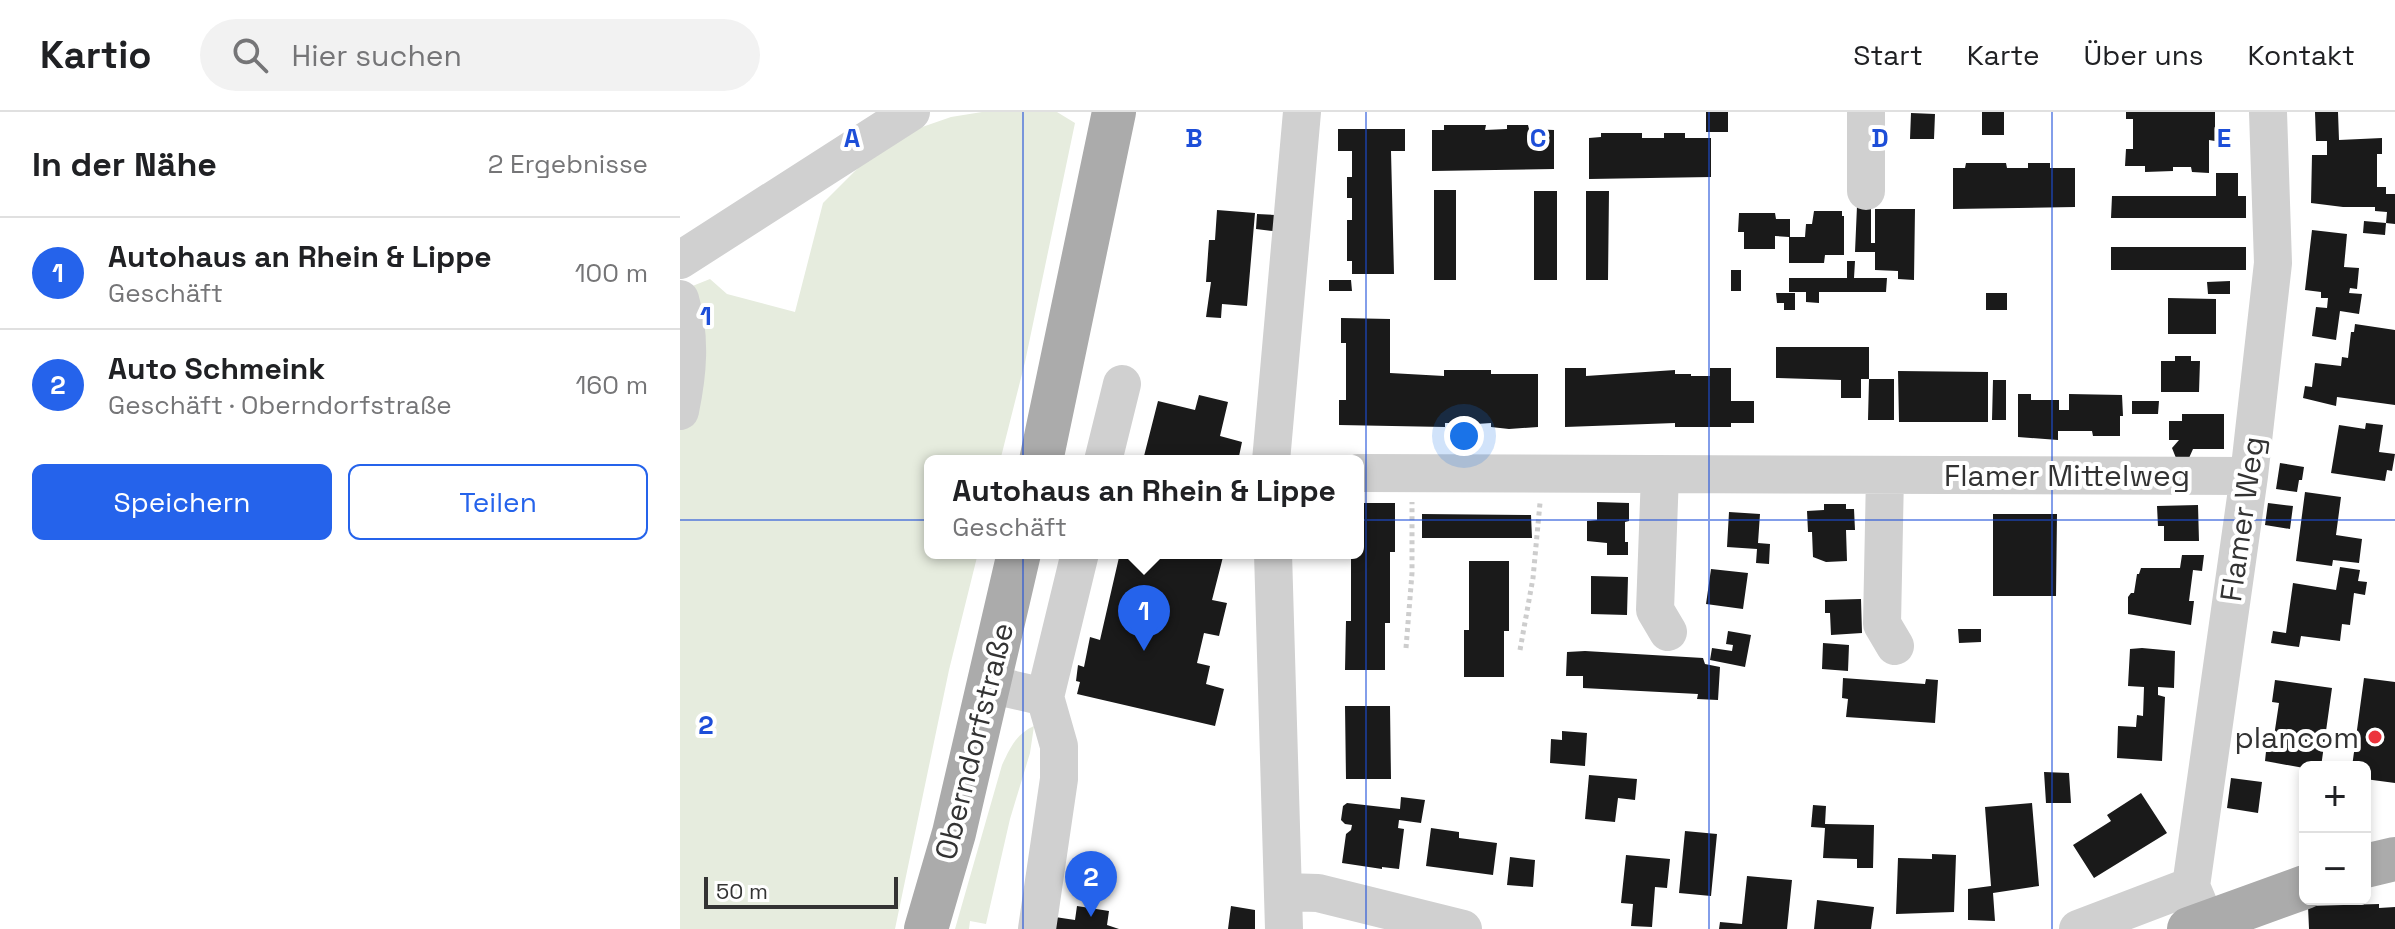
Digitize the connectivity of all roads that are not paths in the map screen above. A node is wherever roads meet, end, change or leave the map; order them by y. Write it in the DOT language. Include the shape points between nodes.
graph roads {
  1 [pos="911,112"];
  2 [pos="1114,112"];
  3 [pos="1302,112"];
  4 [pos="1866,112"];
  5 [pos="2268,112"];
  6 [pos="1866,191"];
  7 [pos="680,260"];
  8 [pos="680,299"];
  9 [pos="1122,384"];
  10 [pos="680,411"];
  11 [pos="1042,455"];
  12 [pos="1104,455"];
  13 [pos="1272,455"];
  14 [pos="1364,473"];
  15 [pos="1660,474"];
  16 [pos="1885,475"];
  17 [pos="2249,476"];
  18 [pos="1018,559"];
  19 [pos="1079,559"];
  20 [pos="1273,559"];
  21 [pos="1668,632"];
  22 [pos="1895,646"];
  23 [pos="988,684"];
  24 [pos="1045,697"];
  25 [pos="2395,859"];
  26 [pos="2371,865"];
  27 [pos="2299,888"];
  28 [pos="1284,911"];
  29 [pos="2195,912"];
  30 [pos="926,929"];
  31 [pos="1037,929"];
  32 [pos="1463,929"];
  33 [pos="2078,929"];
  1 -- 7 [label="street"];
  2 -- 11 [label="main road"];
  3 -- 13 [label="street"];
  4 -- 6 [label="street"];
  5 -- 17 [label="street, Flamer Weg" via="2273,263"];
  8 -- 10 [label="street" via="695,351"];
  9 -- 12 [label="street"];
  14 -- 15 [label="street, Flamer Mittelweg"];
  15 -- 16 [label="street, Flamer Mittelweg"];
  15 -- 21 [label="street" via="1655,610"];
  16 -- 17 [label="street, Flamer Mittelweg"];
  16 -- 22 [label="street" via="1882,624"];
  17 -- 29 [label="street, Flamer Weg"];
  18 -- 23 [label="main road, Oberndorfstraße"];
  19 -- 24 [label="street"];
  20 -- 28 [label="street"];
  23 -- 24 [label="street"];
  23 -- 30 [label="main road, Oberndorfstraße"];
  24 -- 31 [label="street" via="1059,746 1059,779"];
  25 -- 26 [label="main road"];
  27 -- 29 [label="main road"];
  28 -- 32 [label="street" via="1318,893"];
  29 -- 33 [label="street"];
}
